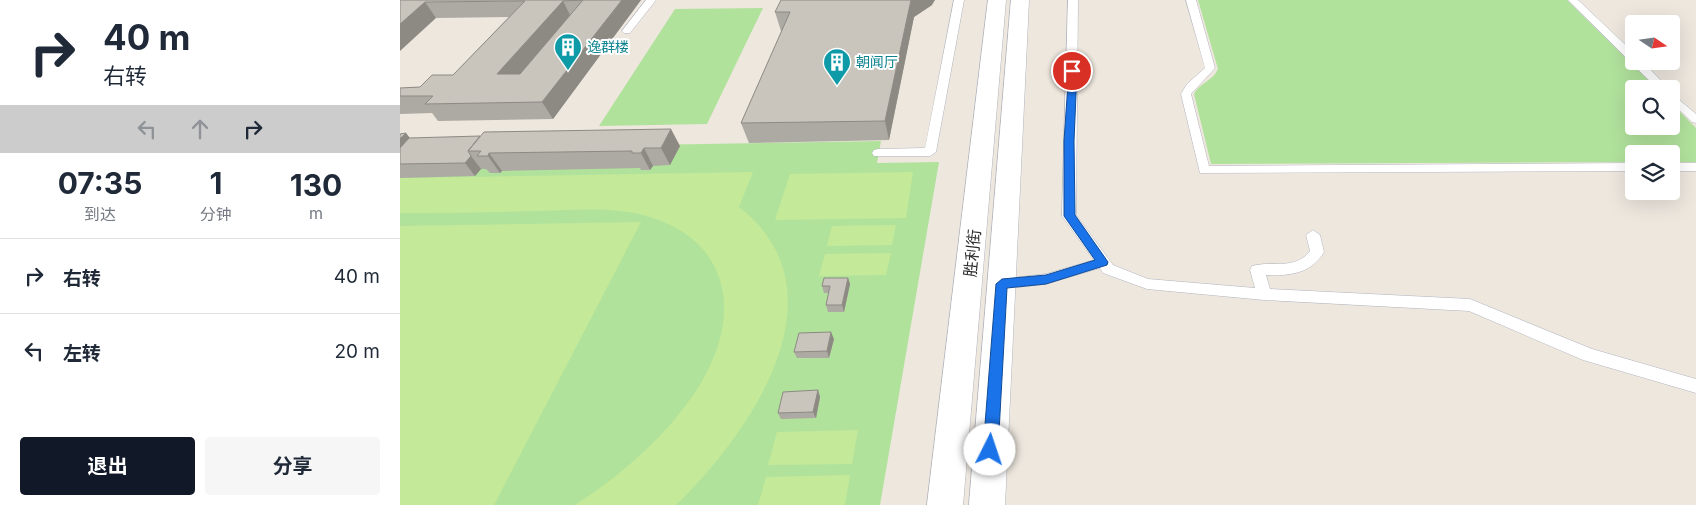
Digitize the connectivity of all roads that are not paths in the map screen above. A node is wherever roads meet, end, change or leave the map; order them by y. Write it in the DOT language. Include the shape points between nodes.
graph roads {
  1 [pos="651,0"];
  2 [pos="959,0"];
  3 [pos="997,0"];
  4 [pos="1020,0"];
  5 [pos="1073,0"];
  6 [pos="1191,0"];
  7 [pos="1573,0"];
  8 [pos="627,31"];
  9 [pos="1625,50"];
  10 [pos="1645,70"];
  11 [pos="1655,80"];
  12 [pos="1680,105"];
  13 [pos="1696,120"];
  14 [pos="878,153"];
  15 [pos="1625,167"];
  16 [pos="1680,167"];
  17 [pos="1696,167"];
  18 [pos="1313,235"];
  19 [pos="1103,262"];
  20 [pos="1002,284"];
  21 [pos="1264,294"];
  22 [pos="1696,386"];
  23 [pos="945,505"];
  24 [pos="987,505"];
  1 -- 8 [label="lane"];
  2 -- 14 [label="lane" via="930,152"];
  3 -- 23 [label="street, 胜利街"];
  4 -- 20 [label="street, 胜利街"];
  5 -- 19 [label="lane" via="1069,216"];
  6 -- 15 [label="lane" via="1210,68 1186,94 1204,170"];
  7 -- 9 [label="lane"];
  10 -- 11 [label="lane"];
  12 -- 13 [label="lane"];
  16 -- 17 [label="lane"];
  18 -- 21 [label="lane" via="1316,252 1305,265 1289,270 1257,270"];
  19 -- 20 [label="lane" via="1046,279"];
  19 -- 21 [label="lane" via="1108,269 1147,284"];
  20 -- 24 [label="street, 胜利街"];
  21 -- 22 [label="lane" via="1470,305 1589,355"];
}
